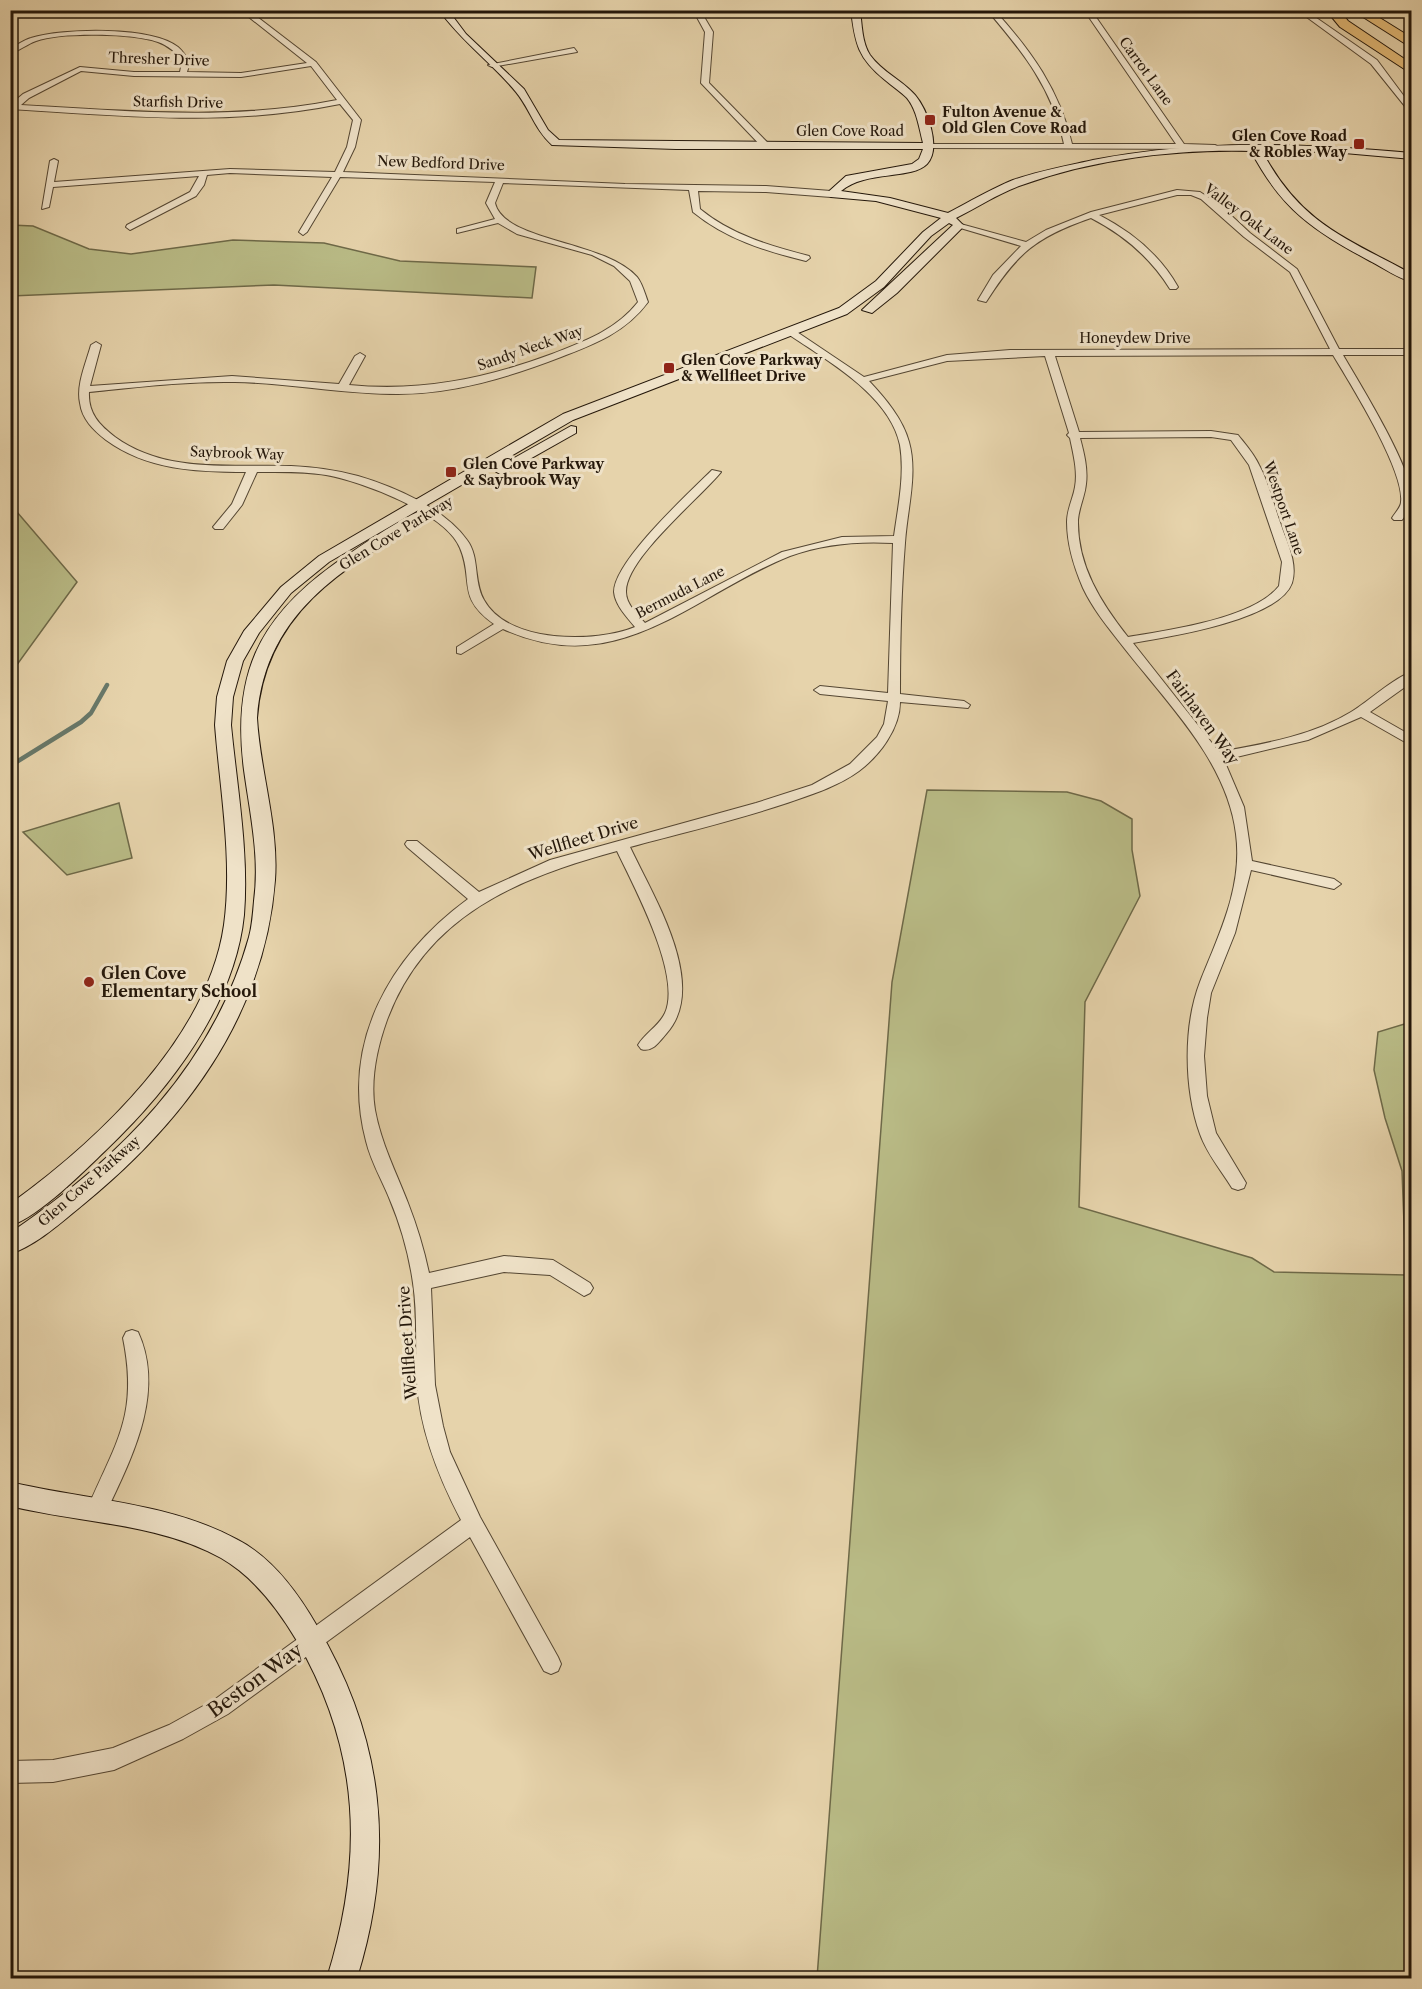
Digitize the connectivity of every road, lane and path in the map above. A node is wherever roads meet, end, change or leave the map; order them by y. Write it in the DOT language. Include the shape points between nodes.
graph roads {
  1 [pos="243,10"];
  2 [pos="443,10"];
  3 [pos="696,10"];
  4 [pos="855,10"];
  5 [pos="990,10"];
  6 [pos="1087,10"];
  7 [pos="1300,10"];
  8 [pos="1332,10"];
  9 [pos="1358,10"];
  10 [pos="1412,42"];
  11 [pos="574,50"];
  12 [pos="10,52"];
  13 [pos="1412,60"];
  14 [pos="313,64"];
  15 [pos="492,64"];
  16 [pos="1412,70"];
  17 [pos="183,75"];
  18 [pos="344,101"];
  19 [pos="13,107"];
  20 [pos="1412,112"];
  21 [pos="766,146"];
  22 [pos="929,146"];
  23 [pos="1068,146"];
  24 [pos="1182,147"];
  25 [pos="1256,150"];
  26 [pos="1212,151"];
  27 [pos="1412,156"];
  28 [pos="54,161"];
  29 [pos="204,172"];
  30 [pos="336,174"];
  31 [pos="500,180"];
  32 [pos="50,185"];
  33 [pos="693,188"];
  34 [pos="831,194"];
  35 [pos="45,207"];
  36 [pos="1092,215"];
  37 [pos="500,220"];
  38 [pos="946,220"];
  39 [pos="960,225"];
  40 [pos="130,227"];
  41 [pos="460,231"];
  42 [pos="303,232"];
  43 [pos="1026,244"];
  44 [pos="806,258"];
  45 [pos="1412,279"];
  46 [pos="1173,287"];
  47 [pos="983,300"];
  48 [pos="797,335"];
  49 [pos="96,345"];
  50 [pos="1335,350"];
  51 [pos="1048,352"];
  52 [pos="1412,352"];
  53 [pos="360,356"];
  54 [pos="862,380"];
  55 [pos="342,388"];
  56 [pos="86,389"];
  57 [pos="1072,435"];
  58 [pos="253,469"];
  59 [pos="716,472"];
  60 [pos="422,509"];
  61 [pos="1398,518"];
  62 [pos="219,526"];
  63 [pos="899,540"];
  64 [pos="503,624"];
  65 [pos="644,628"];
  66 [pos="1126,641"];
  67 [pos="461,650"];
  68 [pos="1412,676"];
  69 [pos="820,690"];
  70 [pos="894,697"];
  71 [pos="964,705"];
  72 [pos="1360,711"];
  73 [pos="1412,742"];
  74 [pos="1216,757"];
  75 [pos="412,844"];
  76 [pos="621,844"];
  77 [pos="1245,864"];
  78 [pos="1334,884"];
  79 [pos="478,899"];
  80 [pos="646,1045"];
  81 [pos="1238,1183"];
  82 [pos="10,1217"];
  83 [pos="10,1245"];
  84 [pos="422,1282"];
  85 [pos="584,1288"];
  86 [pos="132,1338"];
  87 [pos="10,1494"];
  88 [pos="96,1512"];
  89 [pos="472,1524"];
  90 [pos="312,1639"];
  91 [pos="551,1664"];
  92 [pos="10,1772"];
  93 [pos="342,1978"];
  1 -- 14 [label="street"];
  2 -- 15 [label="main road"];
  3 -- 21 [label="street" via="709,32 705,83"];
  4 -- 22 [label="main road" via="862,49 872,64 915,102"];
  5 -- 23 [label="street" via="1014,35 1057,99"];
  6 -- 24 [label="street, Carrot Lane"];
  7 -- 20 [label="street" via="1374,62"];
  8 -- 13 [label="highway"];
  8 -- 16 [label="highway" via="1344,24"];
  9 -- 10 [label="highway"];
  11 -- 15 [label="street"];
  12 -- 17 [label="street" via="44,37 139,35 163,41 181,53 186,62"];
  14 -- 17 [label="street, Thresher Drive" via="256,74"];
  14 -- 18 [label="street"];
  15 -- 21 [label="main road, Glen Cove Road" via="521,91 552,141 572,145"];
  17 -- 19 [label="street, Thresher Drive" via="80,69 26,96"];
  18 -- 19 [label="street, Starfish Drive" via="230,116 82,113"];
  18 -- 30 [label="street" via="354,113 357,128"];
  21 -- 22 [label="main road, Glen Cove Road"];
  22 -- 23 [label="street, Glen Cove Road"];
  22 -- 34 [label="main road" via="924,161 915,167 850,178"];
  23 -- 24 [label="street, Glen Cove Road"];
  24 -- 26 [label="street, Glen Cove Road"];
  25 -- 26 [label="main road, Glen Cove Road"];
  25 -- 27 [label="main road, Glen Cove Road" via="1333,149"];
  25 -- 45 [label="main road" via="1274,184 1306,216 1351,247"];
  26 -- 38 [label="main road, Glen Cove Parkway" via="1147,153 1056,171 1016,183"];
  26 -- 39 [label="main road, Glen Cove Parkway" via="1129,162 1060,177 1002,201"];
  28 -- 32 [label="street"];
  29 -- 30 [label="street, New Bedford Drive"];
  29 -- 32 [label="street, New Bedford Drive"];
  29 -- 40 [label="street" via="193,194"];
  30 -- 31 [label="street, New Bedford Drive"];
  30 -- 42 [label="street"];
  31 -- 33 [label="street, New Bedford Drive"];
  31 -- 37 [label="street" via="491,198 491,206"];
  32 -- 35 [label="street"];
  33 -- 34 [label="street, New Bedford Drive"];
  33 -- 44 [label="street" via="696,210 706,219 773,250"];
  34 -- 38 [label="main road, New Bedford Drive"];
  36 -- 43 [label="street, Valley Oak Lane"];
  36 -- 46 [label="street" via="1124,231 1162,269"];
  36 -- 50 [label="street, Valley Oak Lane" via="1178,194 1202,197 1285,261"];
  37 -- 41 [label="street"];
  37 -- 55 [label="street, Sandy Neck Way" via="620,265 636,278 643,302 632,318 612,332 491,378 420,390"];
  38 -- 39 [label="main road, New Bedford Drive"];
  38 -- 48 [label="main road, Glen Cove Parkway" via="860,300"];
  39 -- 43 [label="street, New Bedford Drive"];
  39 -- 48 [label="main road, Glen Cove Parkway" via="875,305 839,325"];
  43 -- 47 [label="street, Valley Oak Lane" via="1000,269"];
  48 -- 54 [label="street, Wellfleet Drive"];
  48 -- 60 [label="main road, Glen Cove Parkway" via="568,417"];
  49 -- 56 [label="street, Saybrook Way"];
  50 -- 51 [label="street, Honeydew Drive"];
  50 -- 52 [label="street, Honeydew Drive"];
  50 -- 61 [label="street, Valley Oak Lane" via="1378,422 1404,484 1407,503"];
  51 -- 54 [label="street, Honeydew Drive" via="960,356"];
  51 -- 57 [label="street, Fairhaven Way"];
  53 -- 55 [label="street"];
  54 -- 63 [label="street, Wellfleet Drive" via="884,406 905,445 907,476"];
  55 -- 56 [label="street, Sandy Neck Way" via="231,379"];
  56 -- 58 [label="street, Saybrook Way" via="84,398 94,424 129,452 179,466"];
  57 -- 66 [label="street, Fairhaven Way" via="1081,483 1074,509 1079,561 1088,589"];
  57 -- 66 [label="street, Westport Lane" via="1234,437 1254,465 1288,562 1288,577 1282,591 1246,612"];
  58 -- 60 [label="street, Saybrook Way" via="330,472 374,486"];
  58 -- 62 [label="street" via="237,505"];
  59 -- 65 [label="street" via="673,515 623,577 619,590 626,609"];
  60 -- 64 [label="street, Bermuda Lane" via="462,540 469,555 476,598"];
  60 -- 82 [label="main road, Glen Cove Parkway" via="324,559 286,590 252,631 235,661 224,706 236,879 227,956 181,1048 133,1110 39,1197"];
  60 -- 83 [label="main road, Glen Cove Parkway" via="300,600 273,634 256,668 249,701 251,753 267,877 255,959 230,1017 202,1065 128,1152 72,1200"];
  63 -- 65 [label="street, Bermuda Lane" via="842,538 784,555"];
  63 -- 70 [label="street, Wellfleet Drive"];
  64 -- 65 [label="street, Bermuda Lane" via="532,635 582,641 625,636"];
  64 -- 67 [label="street"];
  66 -- 74 [label="street, Fairhaven Way"];
  68 -- 72 [label="street"];
  69 -- 70 [label="street"];
  70 -- 71 [label="street"];
  70 -- 76 [label="street, Wellfleet Drive" via="894,709 882,739 855,767 838,778 791,798"];
  72 -- 73 [label="street"];
  72 -- 74 [label="street" via="1272,747"];
  74 -- 77 [label="street, Fairhaven Way" via="1240,816"];
  75 -- 79 [label="street"];
  76 -- 79 [label="street, Wellfleet Drive" via="555,863"];
  76 -- 80 [label="street" via="670,956 675,990 669,1020"];
  77 -- 78 [label="street"];
  77 -- 81 [label="street, Fairhaven Way" via="1225,940 1202,997 1198,1023 1203,1117 1214,1147"];
  79 -- 84 [label="street, Wellfleet Drive" via="439,930 389,994 375,1028 368,1062 364,1096 374,1141 402,1209"];
  84 -- 85 [label="street" via="504,1264 553,1268"];
  84 -- 89 [label="street, Wellfleet Drive" via="427,1398 439,1449"];
  86 -- 88 [label="street" via="139,1371 137,1408"];
  87 -- 88 [label="main road"];
  88 -- 90 [label="main road" via="158,1522 229,1549 256,1567 280,1592"];
  89 -- 90 [label="street, Beston Way"];
  89 -- 91 [label="street, Wellfleet Drive"];
  90 -- 92 [label="street, Beston Way" via="221,1707 176,1732 114,1758 53,1771"];
  90 -- 93 [label="main road" via="339,1690 355,1737 366,1802 363,1885 352,1949"];
}
